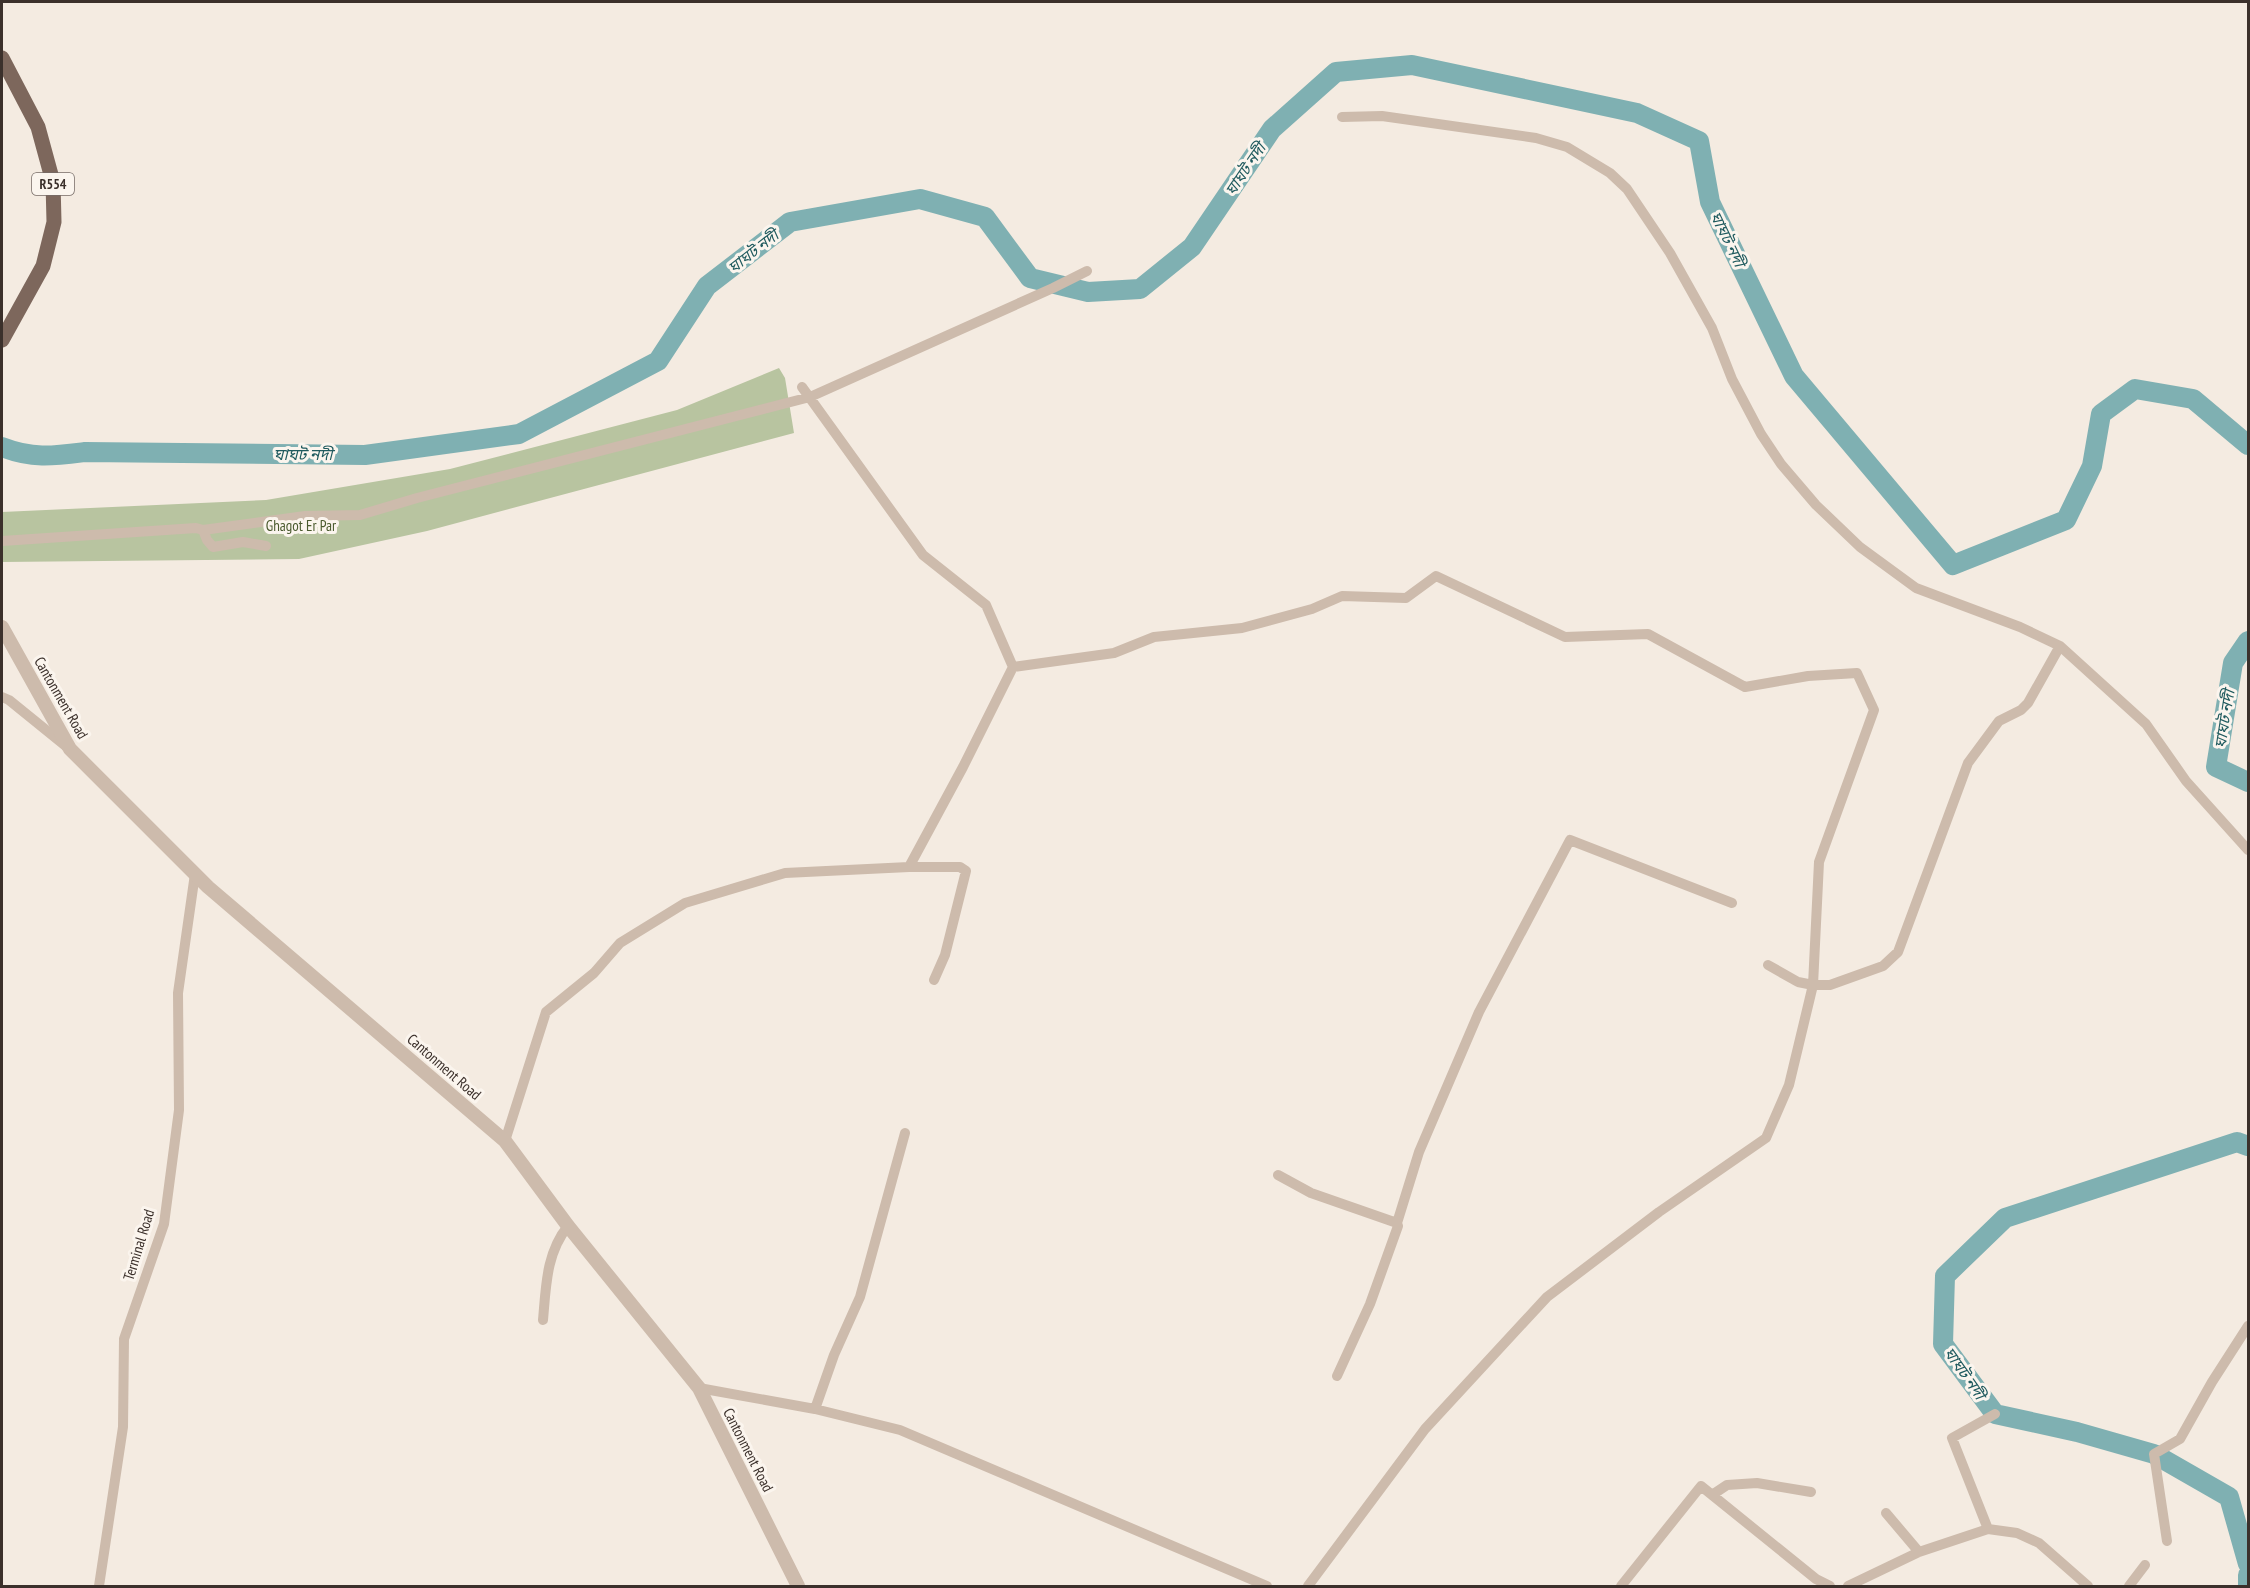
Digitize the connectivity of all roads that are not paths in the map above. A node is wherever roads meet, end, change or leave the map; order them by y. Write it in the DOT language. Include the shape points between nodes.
graph roads {
  1 [pos="2,58"];
  2 [pos="1342,117"];
  3 [pos="1087,271"];
  4 [pos="2,340"];
  5 [pos="802,387"];
  6 [pos="810,397"];
  7 [pos="203,530"];
  8 [pos="2,541"];
  9 [pos="266,546"];
  10 [pos="2,627"];
  11 [pos="2060,646"];
  12 [pos="1013,667"];
  13 [pos="2,697"];
  14 [pos="70,748"];
  15 [pos="2248,850"];
  16 [pos="909,867"];
  17 [pos="195,874"];
  18 [pos="1732,903"];
  19 [pos="1768,965"];
  20 [pos="934,980"];
  21 [pos="1813,985"];
  22 [pos="905,1133"];
  23 [pos="505,1141"];
  24 [pos="1278,1174"];
  25 [pos="1397,1223"];
  26 [pos="568,1226"];
  27 [pos="543,1320"];
  28 [pos="2248,1326"];
  29 [pos="1336,1376"];
  30 [pos="699,1388"];
  31 [pos="815,1409"];
  32 [pos="1995,1414"];
  33 [pos="1811,1492"];
  34 [pos="1712,1495"];
  35 [pos="1886,1513"];
  36 [pos="1988,1529"];
  37 [pos="2167,1541"];
  38 [pos="1919,1552"];
  39 [pos="2145,1565"];
  40 [pos="99,1587"];
  41 [pos="798,1587"];
  42 [pos="1267,1587"];
  43 [pos="1308,1587"];
  44 [pos="1621,1587"];
  45 [pos="1830,1587"];
  46 [pos="1848,1587"];
  47 [pos="2088,1587"];
  48 [pos="2130,1587"];
  1 -- 4 [label="main road, R554" via="38,127 53,182 54,222 43,266"];
  2 -- 11 [label="street" via="1382,116 1536,138 1568,147 1610,172 1627,189 1670,253 1712,328 1732,379 1761,434 1816,505 1860,547 1916,588"];
  3 -- 6 [label="street"];
  5 -- 6 [label="street"];
  6 -- 7 [label="street" via="360,515 305,516"];
  6 -- 12 [label="street" via="923,555 986,605"];
  7 -- 8 [label="street"];
  7 -- 9 [label="street" via="213,547 243,542"];
  10 -- 14 [label="street, Cantonment Road"];
  11 -- 15 [label="street" via="2146,724 2186,781"];
  11 -- 21 [label="street" via="2028,703 1999,721 1968,763 1898,952 1883,966 1830,985"];
  12 -- 16 [label="street"];
  12 -- 21 [label="street" via="1114,653 1154,637 1242,628 1312,609 1342,596 1406,598 1436,576 1565,637 1648,634 1745,687 1808,676 1857,674 1874,710 1819,862"];
  13 -- 14 [label="street"];
  14 -- 17 [label="street, Cantonment Road"];
  16 -- 20 [label="street" via="960,867 966,871 945,955"];
  16 -- 23 [label="street" via="785,873 685,903 620,943 594,973 546,1012"];
  17 -- 23 [label="street, Cantonment Road"];
  17 -- 40 [label="street, Terminal Road" via="178,993 179,1110 175,1144 164,1224 124,1339 123,1427"];
  18 -- 25 [label="street" via="1570,840 1479,1012 1419,1152"];
  19 -- 21 [label="street" via="1798,982"];
  21 -- 43 [label="street" via="1789,1085 1766,1138 1659,1212 1547,1298 1425,1429"];
  22 -- 31 [label="street" via="860,1297"];
  23 -- 26 [label="street, Cantonment Road"];
  24 -- 25 [label="street" via="1311,1193"];
  25 -- 29 [label="street" via="1370,1304"];
  26 -- 27 [label="street" via="558,1238 549,1265"];
  26 -- 30 [label="street, Cantonment Road"];
  28 -- 37 [label="street" via="2180,1439 2154,1454"];
  30 -- 31 [label="street"];
  30 -- 41 [label="street, Cantonment Road"];
  31 -- 42 [label="street" via="900,1430"];
  32 -- 36 [label="street" via="1952,1438"];
  33 -- 34 [label="street" via="1757,1483 1727,1485"];
  34 -- 44 [label="street" via="1701,1486"];
  34 -- 45 [label="street"];
  35 -- 38 [label="street"];
  36 -- 38 [label="street"];
  36 -- 47 [label="street" via="2017,1533 2039,1543"];
  38 -- 46 [label="street"];
  39 -- 48 [label="street"];
}
